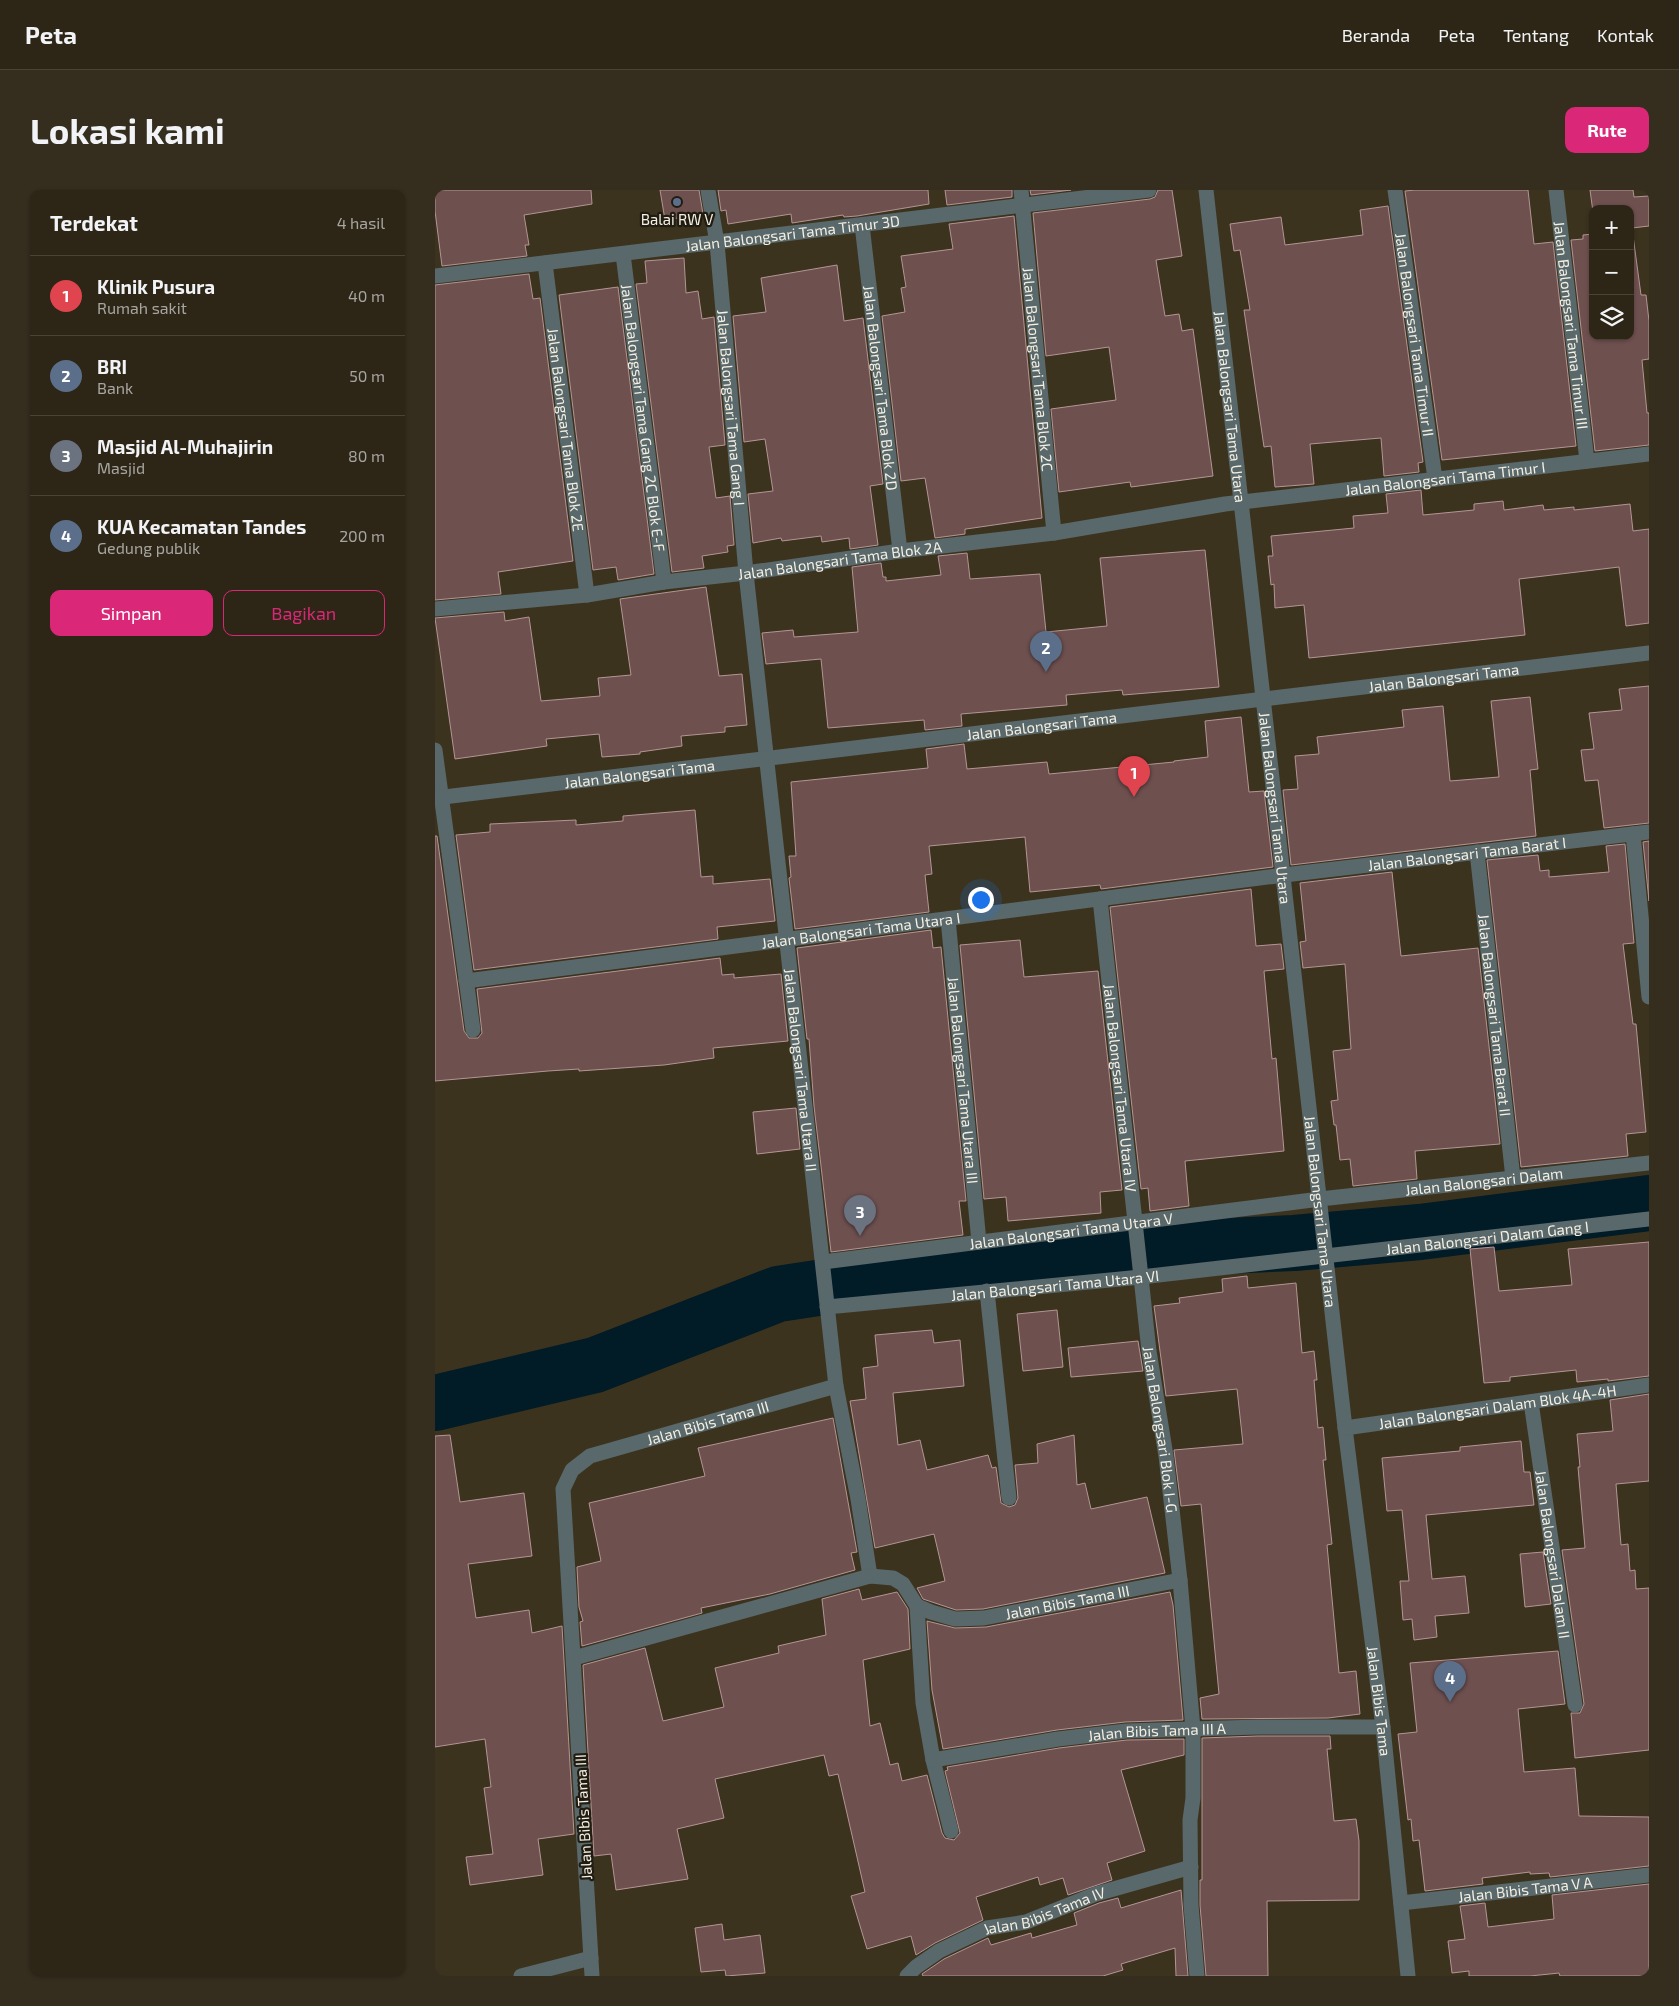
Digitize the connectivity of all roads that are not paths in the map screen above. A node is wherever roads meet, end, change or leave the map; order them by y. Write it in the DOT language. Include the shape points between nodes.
graph roads {
  1 [pos="708,190"];
  2 [pos="1021,190"];
  3 [pos="1149,190"];
  4 [pos="1206,190"];
  5 [pos="1395,190"];
  6 [pos="1556,190"];
  7 [pos="1022,206"];
  8 [pos="862,225"];
  9 [pos="717,243"];
  10 [pos="623,254"];
  11 [pos="545,264"];
  12 [pos="435,276"];
  13 [pos="1649,454"];
  14 [pos="1587,461"];
  15 [pos="1435,479"];
  16 [pos="1242,502"];
  17 [pos="1054,533"];
  18 [pos="899,551"];
  19 [pos="746,572"];
  20 [pos="664,582"];
  21 [pos="587,595"];
  22 [pos="435,609"];
  23 [pos="1649,653"];
  24 [pos="1264,699"];
  25 [pos="435,750"];
  26 [pos="766,758"];
  27 [pos="438,798"];
  28 [pos="1649,832"];
  29 [pos="1633,834"];
  30 [pos="1477,852"];
  31 [pos="1284,875"];
  32 [pos="1100,899"];
  33 [pos="948,919"];
  34 [pos="787,940"];
  35 [pos="466,981"];
  36 [pos="1649,997"];
  37 [pos="473,1030"];
  38 [pos="1649,1162"];
  39 [pos="1513,1178"];
  40 [pos="1320,1203"];
  41 [pos="1649,1219"];
  42 [pos="1137,1229"];
  43 [pos="979,1242"];
  44 [pos="1326,1251"];
  45 [pos="823,1262"];
  46 [pos="1141,1277"];
  47 [pos="987,1291"];
  48 [pos="827,1302"];
  49 [pos="1649,1385"];
  50 [pos="835,1386"];
  51 [pos="1531,1402"];
  52 [pos="1345,1428"];
  53 [pos="1009,1498"];
  54 [pos="870,1576"];
  55 [pos="1180,1580"];
  56 [pos="917,1606"];
  57 [pos="574,1658"];
  58 [pos="1575,1705"];
  59 [pos="1383,1727"];
  60 [pos="1193,1729"];
  61 [pos="933,1760"];
  62 [pos="951,1831"];
  63 [pos="1191,1867"];
  64 [pos="1649,1874"];
  65 [pos="1401,1902"];
  66 [pos="591,1958"];
  67 [pos="521,1976"];
  68 [pos="592,1976"];
  69 [pos="907,1976"];
  70 [pos="1197,1976"];
  71 [pos="1408,1976"];
  1 -- 9 [label="street, Jalan Balongsari Tama Gang I"];
  2 -- 7 [label="street, Jalan Balongsari Tama Blok 2C"];
  3 -- 7 [label="street, Jalan Balongsari Tama Timur 3D"];
  4 -- 16 [label="street, Jalan Balongsari Tama Utara"];
  5 -- 15 [label="street, Jalan Balongsari Tama Timur II"];
  6 -- 14 [label="street, Jalan Balongsari Tama Timur III"];
  7 -- 8 [label="street, Jalan Balongsari Tama Timur 3D"];
  7 -- 17 [label="street, Jalan Balongsari Tama Blok 2C"];
  8 -- 9 [label="street, Jalan Balongsari Tama Timur 3D"];
  8 -- 18 [label="street, Jalan Balongsari Tama Blok 2D"];
  9 -- 10 [label="street, Jalan Balongsari Tama Timur 3D"];
  9 -- 19 [label="street, Jalan Balongsari Tama Gang I"];
  10 -- 11 [label="street, Jalan Balongsari Tama Timur 3D"];
  10 -- 20 [label="street, Jalan Balongsari Tama Gang 2C Blok E-F"];
  11 -- 12 [label="street, Jalan Balongsari Tama Timur 3D"];
  11 -- 21 [label="street, Jalan Balongsari Tama Blok 2E"];
  13 -- 14 [label="street, Jalan Balongsari Tama Timur I"];
  14 -- 15 [label="street, Jalan Balongsari Tama Timur I"];
  15 -- 16 [label="street, Jalan Balongsari Tama Timur I"];
  16 -- 17 [label="street, Jalan Balongsari Tama Blok 2A"];
  16 -- 24 [label="street, Jalan Balongsari Tama Utara"];
  17 -- 18 [label="street, Jalan Balongsari Tama Blok 2A"];
  18 -- 19 [label="street, Jalan Balongsari Tama Blok 2A"];
  19 -- 20 [label="street, Jalan Balongsari Tama Blok 2A"];
  19 -- 26 [label="street, Jalan Balongsari Tama Gang I"];
  20 -- 21 [label="street, Jalan Balongsari Tama Blok 2A"];
  21 -- 22 [label="street, Jalan Balongsari Tama Blok 2A"];
  23 -- 24 [label="street, Jalan Balongsari Tama"];
  24 -- 26 [label="street, Jalan Balongsari Tama"];
  24 -- 31 [label="street, Jalan Balongsari Tama Utara"];
  25 -- 27 [label="street"];
  26 -- 27 [label="street, Jalan Balongsari Tama"];
  26 -- 34 [label="street, Jalan Balongsari Tama Utara II"];
  27 -- 35 [label="street"];
  28 -- 29 [label="street, Jalan Balongsari Tama Barat I"];
  29 -- 30 [label="street, Jalan Balongsari Tama Barat I"];
  29 -- 36 [label="street"];
  30 -- 31 [label="street, Jalan Balongsari Tama Barat I"];
  30 -- 39 [label="street, Jalan Balongsari Tama Barat II"];
  31 -- 32 [label="street, Jalan Balongsari Tama Utara I"];
  31 -- 40 [label="street, Jalan Balongsari Tama Utara"];
  32 -- 33 [label="street, Jalan Balongsari Tama Utara I"];
  32 -- 42 [label="street, Jalan Balongsari Tama Utara IV"];
  33 -- 34 [label="street, Jalan Balongsari Tama Utara I"];
  33 -- 43 [label="street, Jalan Balongsari Tama Utara III"];
  34 -- 35 [label="street, Jalan Balongsari Tama Utara I"];
  34 -- 45 [label="street, Jalan Balongsari Tama Utara II"];
  35 -- 37 [label="street"];
  38 -- 39 [label="street, Jalan Balongsari Dalam"];
  39 -- 40 [label="street, Jalan Balongsari Dalam"];
  40 -- 42 [label="street, Jalan Balongsari Tama Utara V"];
  40 -- 44 [label="street, Jalan Balongsari Tama Utara"];
  41 -- 44 [label="street, Jalan Balongsari Dalam Gang I"];
  42 -- 43 [label="street, Jalan Balongsari Tama Utara V"];
  42 -- 46 [label="street, Jalan Balongsari Tama Utara IV"];
  43 -- 45 [label="street, Jalan Balongsari Tama Utara V"];
  44 -- 46 [label="street, Jalan Balongsari Tama Utara VI"];
  44 -- 52 [label="street, Jalan Balongsari Tama Utara"];
  45 -- 48 [label="street"];
  46 -- 47 [label="street, Jalan Balongsari Tama Utara VI"];
  46 -- 55 [label="street, Jalan Balongsari Blok I-G"];
  47 -- 48 [label="street, Jalan Balongsari Tama Utara VI"];
  47 -- 53 [label="street"];
  48 -- 50 [label="street"];
  49 -- 51 [label="street, Jalan Balongsari Dalam Blok 4A-4H"];
  50 -- 54 [label="street"];
  50 -- 57 [label="street, Jalan Bibis Tama III" via="590,1456 572,1470 563,1489"];
  51 -- 52 [label="street, Jalan Balongsari Dalam Blok 4A-4H"];
  51 -- 58 [label="street, Jalan Balongsari Dalam II"];
  52 -- 59 [label="street, Jalan Bibis Tama"];
  54 -- 56 [label="street" via="893,1578 903,1584"];
  54 -- 57 [label="street"];
  55 -- 56 [label="street, Jalan Bibis Tama III" via="984,1618 955,1619"];
  55 -- 60 [label="street"];
  56 -- 61 [label="street" via="923,1703"];
  57 -- 66 [label="street, Jalan Bibis Tama III"];
  59 -- 60 [label="street, Jalan Bibis Tama III A"];
  59 -- 65 [label="street, Jalan Bibis Tama"];
  60 -- 61 [label="street, Jalan Bibis Tama III A" via="1126,1731 1058,1739"];
  60 -- 63 [label="street"];
  61 -- 62 [label="street"];
  63 -- 69 [label="street, Jalan Bibis Tama IV" via="1097,1894 1026,1922 987,1928 939,1951"];
  63 -- 70 [label="street"];
  64 -- 65 [label="street, Jalan Bibis Tama V A"];
  65 -- 71 [label="street, Jalan Bibis Tama"];
  66 -- 67 [label="street"];
  66 -- 68 [label="street, Jalan Bibis Tama III"];
}
